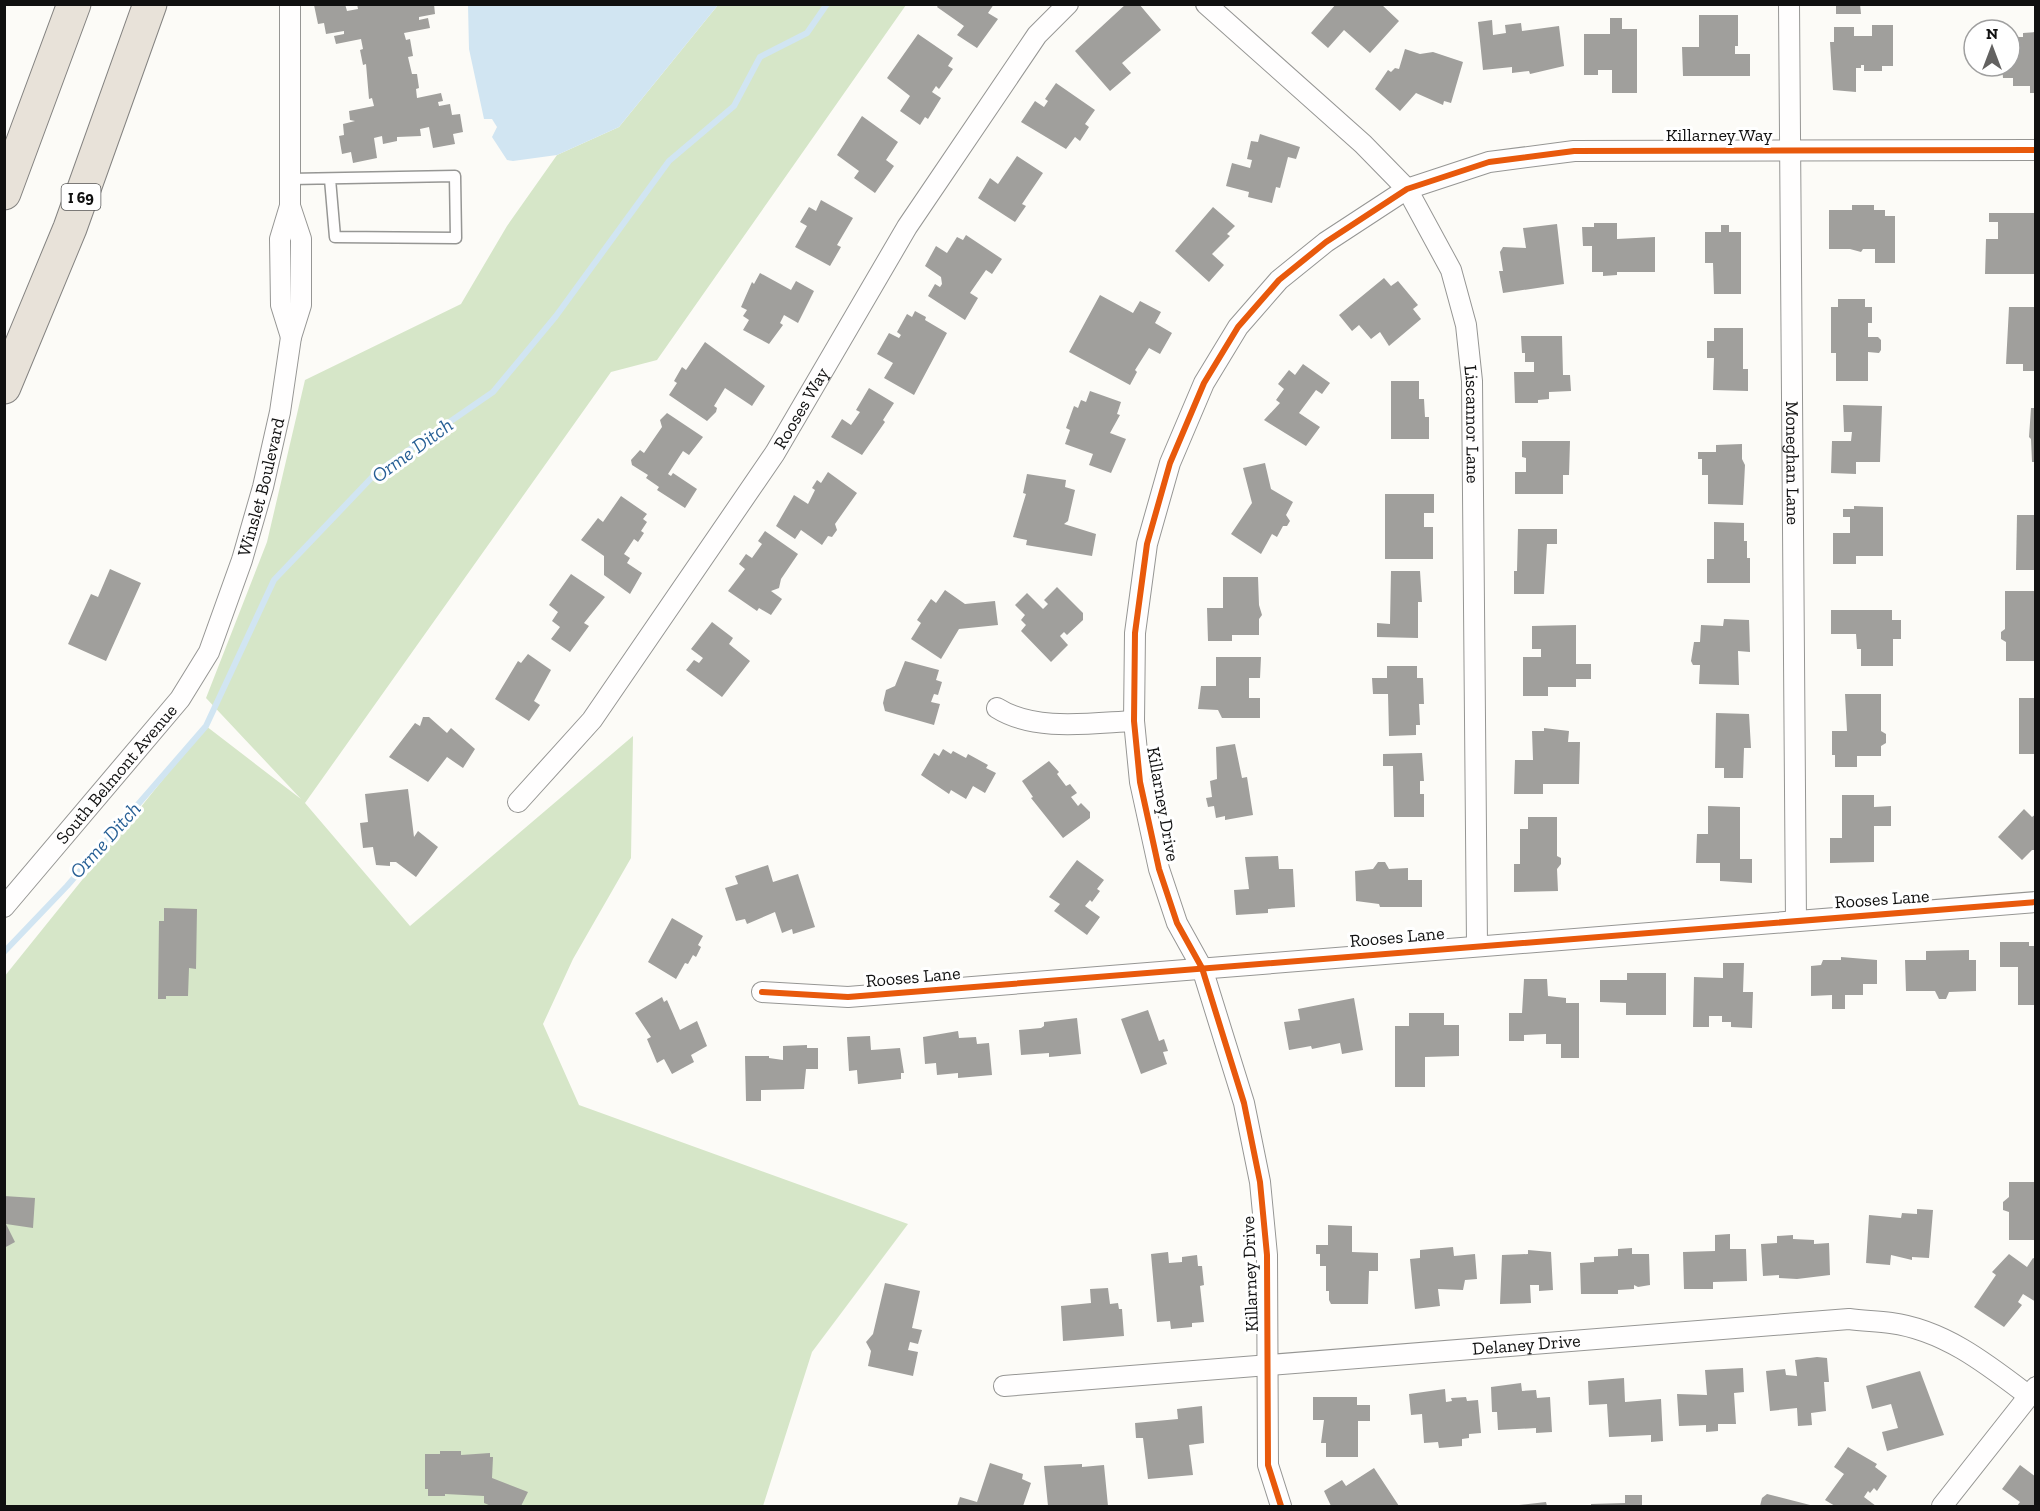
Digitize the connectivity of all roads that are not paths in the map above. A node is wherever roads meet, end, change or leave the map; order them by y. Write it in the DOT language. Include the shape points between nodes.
graph roads {
  1 [pos="74,4"];
  2 [pos="150,4"];
  3 [pos="290,4"];
  4 [pos="1068,4"];
  5 [pos="1206,4"];
  6 [pos="1789,4"];
  7 [pos="1789,150"];
  8 [pos="2036,150"];
  9 [pos="290,179"];
  10 [pos="330,179"];
  11 [pos="1407,189"];
  12 [pos="4,193"];
  13 [pos="4,387"];
  14 [pos="215,633"];
  15 [pos="997,708"];
  16 [pos="1134,721"];
  17 [pos="518,802"];
  18 [pos="2036,902"];
  19 [pos="4,907"];
  20 [pos="1796,921"];
  21 [pos="1477,945"];
  22 [pos="1202,968"];
  23 [pos="762,992"];
  24 [pos="1268,1365"];
  25 [pos="1004,1386"];
  26 [pos="2032,1391"];
  27 [pos="1281,1506"];
  28 [pos="1942,1506"];
  1 -- 12 [label="highway"];
  2 -- 13 [label="highway, I 69" via="70,228"];
  3 -- 9 [label="street"];
  4 -- 17 [label="street, Rooses Way" via="1037,35 907,227 775,453 599,710"];
  5 -- 11 [label="street, Liscannor Lane" via="1363,144"];
  6 -- 7 [label="street, Moneghan Lane"];
  7 -- 8 [label="street, Killarney Way"];
  7 -- 11 [label="street, Killarney Way" via="1574,151 1489,162"];
  7 -- 20 [label="street, Moneghan Lane"];
  9 -- 10 [label="lane"];
  9 -- 14 [label="street, Winslet Boulevard" via="290,206 280,239 281,304 291,337 280,412 242,560"];
  10 -- 10 [label="lane" via="455,176 456,238 335,237"];
  11 -- 16 [label="street, Killarney Drive" via="1326,242 1279,280 1238,327 1204,383 1170,463 1147,544 1135,633"];
  11 -- 21 [label="street, Liscannor Lane" via="1451,270 1467,325 1472,381"];
  14 -- 19 [label="street, South Belmont Avenue" via="200,669 180,699"];
  15 -- 16 [label="street" via="1054,723"];
  16 -- 22 [label="street, Killarney Drive" via="1140,782 1159,869 1177,923"];
  18 -- 20 [label="street, Rooses Lane"];
  20 -- 21 [label="street, Rooses Lane"];
  21 -- 22 [label="street, Rooses Lane"];
  22 -- 23 [label="street, Rooses Lane" via="848,997"];
  22 -- 24 [label="street, Killarney Drive" via="1244,1103 1260,1182 1267,1255"];
  24 -- 25 [label="street, Delaney Drive"];
  24 -- 26 [label="street, Delaney Drive" via="1849,1319 1890,1322 1941,1338"];
  24 -- 27 [label="street, Killarney Drive" via="1268,1465"];
  26 -- 28 [label="street"];
}
